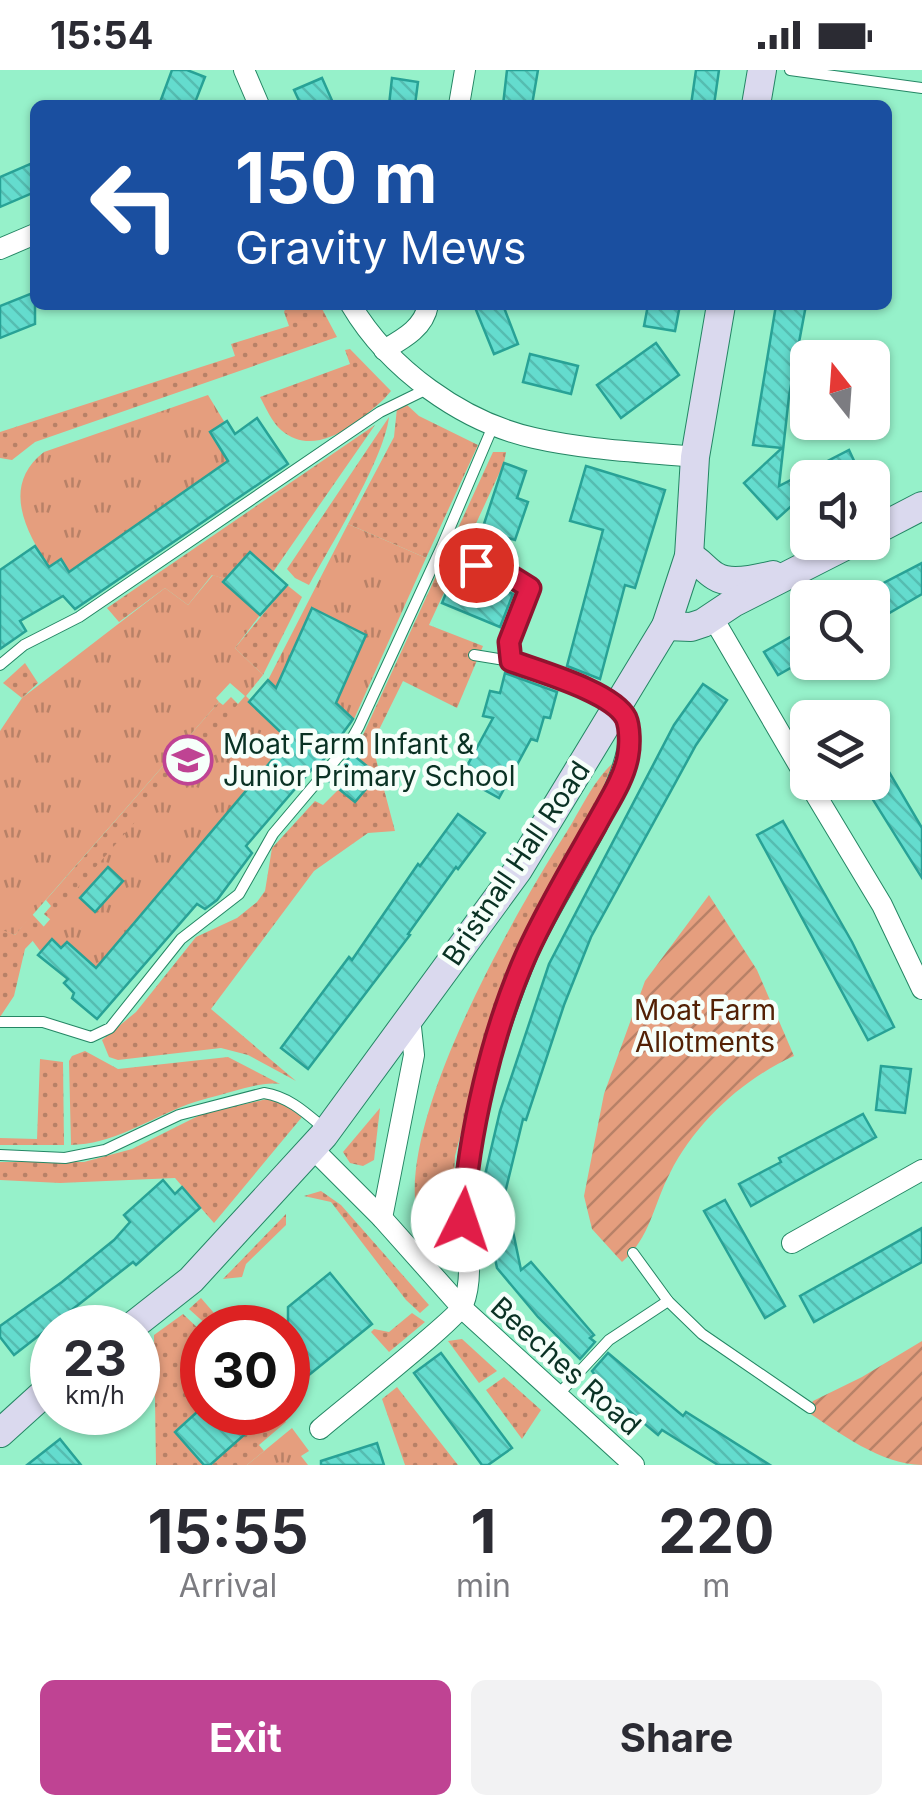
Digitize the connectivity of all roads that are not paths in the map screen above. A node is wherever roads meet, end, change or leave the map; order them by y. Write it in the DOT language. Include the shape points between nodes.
graph roads {
  1 [pos="244,70"];
  2 [pos="465,70"];
  3 [pos="762,70"];
  4 [pos="790,70"];
  5 [pos="922,88"];
  6 [pos="258,100"];
  7 [pos="460,100"];
  8 [pos="757,100"];
  9 [pos="30,236"];
  10 [pos="0,250"];
  11 [pos="355,310"];
  12 [pos="427,310"];
  13 [pos="721,310"];
  14 [pos="384,350"];
  15 [pos="429,388"];
  16 [pos="494,423"];
  17 [pos="695,457"];
  18 [pos="922,506"];
  19 [pos="890,523"];
  20 [pos="688,556"];
  21 [pos="820,560"];
  22 [pos="813,564"];
  23 [pos="476,565"];
  24 [pos="715,576"];
  25 [pos="718,614"];
  26 [pos="666,626"];
  27 [pos="474,655"];
  28 [pos="511,661"];
  29 [pos="0,665"];
  30 [pos="618,707"];
  31 [pos="790,748"];
  32 [pos="819,800"];
  33 [pos="922,988"];
  34 [pos="410,1018"];
  35 [pos="0,1022"];
  36 [pos="320,1139"];
  37 [pos="0,1155"];
  38 [pos="922,1170"];
  39 [pos="382,1218"];
  40 [pos="792,1242"];
  41 [pos="633,1253"];
  42 [pos="668,1301"];
  43 [pos="159,1305"];
  44 [pos="463,1309"];
  45 [pos="556,1397"];
  46 [pos="30,1406"];
  47 [pos="810,1408"];
  48 [pos="320,1429"];
  49 [pos="0,1433"];
  50 [pos="634,1465"];
  1 -- 6 [label="street"];
  2 -- 7 [label="street"];
  3 -- 8 [label="street"];
  4 -- 5 [label="lane"];
  9 -- 10 [label="street"];
  11 -- 14 [label="street"];
  12 -- 14 [label="street" via="426,319"];
  13 -- 17 [label="street, Bristnall Hall Road"];
  14 -- 15 [label="street"];
  15 -- 16 [label="street"];
  15 -- 29 [label="lane" via="380,412"];
  16 -- 17 [label="street" via="532,438"];
  16 -- 35 [label="lane" via="354,735 273,834 240,894 181,940 102,1033 85,1037 43,1022"];
  17 -- 20 [label="street, Bristnall Hall Road"];
  18 -- 19 [label="street"];
  20 -- 24 [label="street"];
  20 -- 26 [label="street, Bristnall Hall Road"];
  21 -- 22 [label="street"];
  22 -- 24 [label="street" via="753,580"];
  22 -- 25 [label="street"];
  23 -- 28 [label="street" via="530,588 509,642"];
  24 -- 25 [label="street" via="724,597"];
  25 -- 26 [label="street" via="691,628"];
  25 -- 31 [label="street"];
  26 -- 30 [label="street, Bristnall Hall Road"];
  27 -- 28 [label="lane"];
  28 -- 30 [label="street"];
  30 -- 34 [label="street, Bristnall Hall Road" via="518,870"];
  30 -- 44 [label="street" via="628,720 628,756 527,953 480,1104 465,1188 469,1278"];
  32 -- 33 [label="street"];
  34 -- 36 [label="street, Bristnall Hall Road"];
  34 -- 39 [label="street" via="414,1055"];
  36 -- 37 [label="lane" via="300,1108 264,1093 180,1115 106,1150 65,1158"];
  36 -- 39 [label="street, Beeches Road"];
  36 -- 43 [label="street, Bristnall Hall Road"];
  38 -- 40 [label="street"];
  39 -- 44 [label="street, Beeches Road"];
  41 -- 42 [label="lane"];
  42 -- 45 [label="lane" via="609,1340"];
  42 -- 47 [label="lane" via="702,1334"];
  44 -- 45 [label="street, Beeches Road"];
  44 -- 48 [label="street"];
  45 -- 50 [label="street, Beeches Road"];
  46 -- 49 [label="street"];
}
